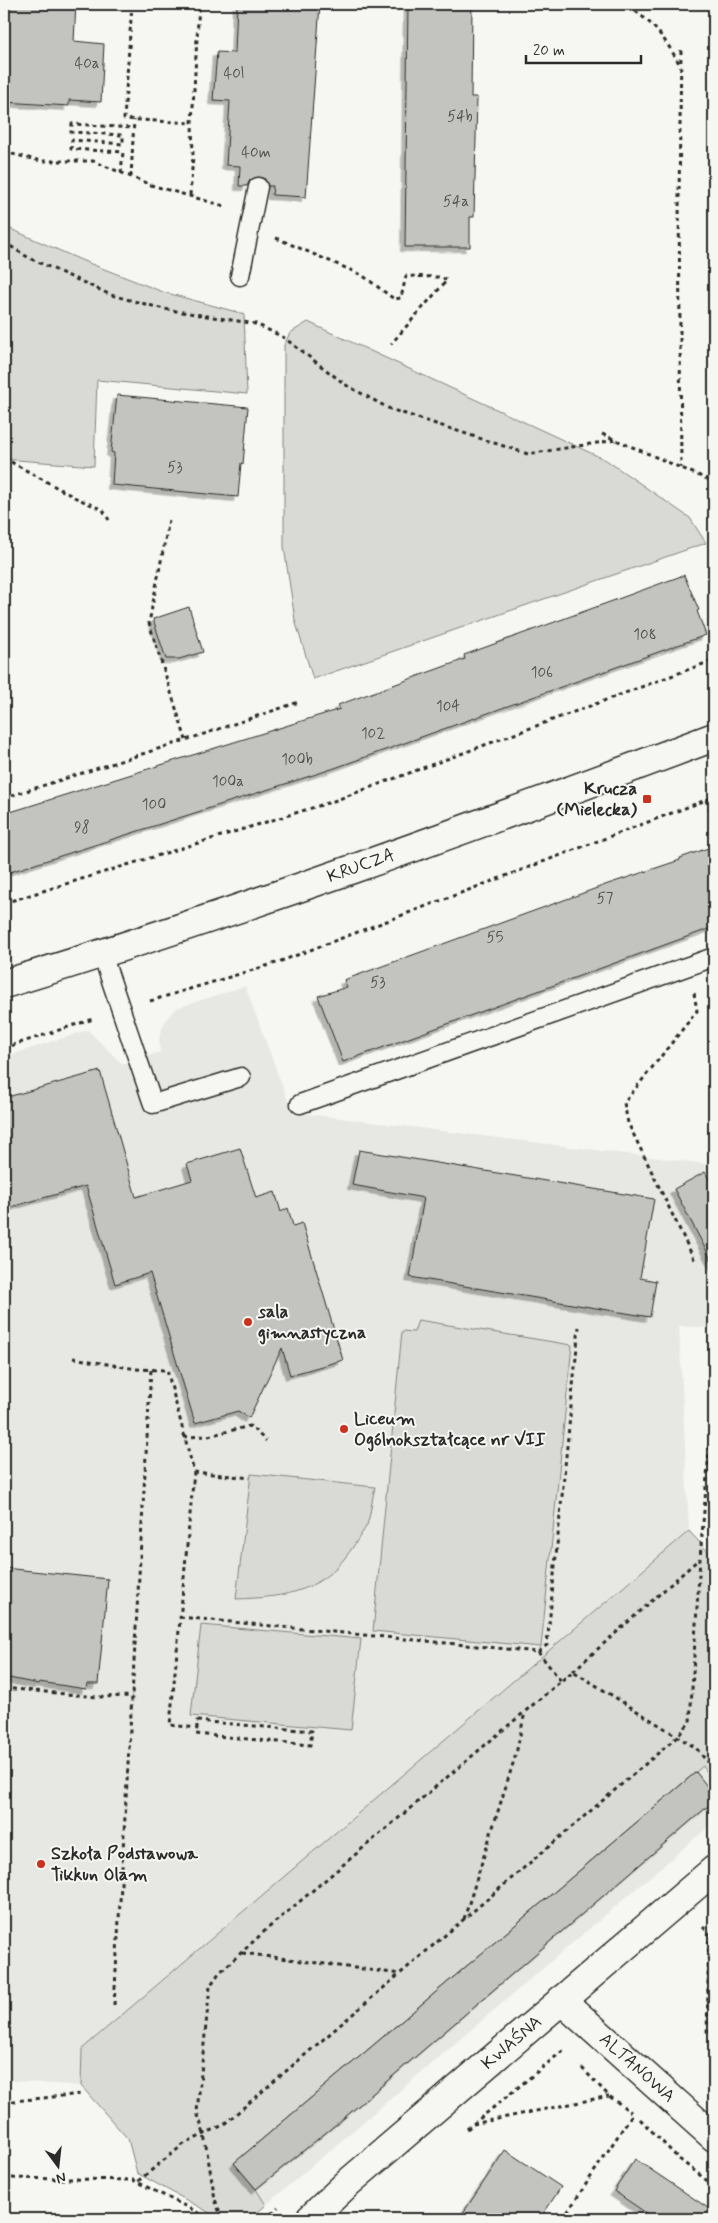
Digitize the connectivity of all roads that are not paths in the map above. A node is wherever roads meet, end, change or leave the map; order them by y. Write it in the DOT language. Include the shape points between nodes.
graph roads {
  1 [pos="258,187"];
  2 [pos="240,276"];
  3 [pos="714,737"];
  4 [pos="102,954"];
  5 [pos="714,957"];
  6 [pos="4,984"];
  7 [pos="241,1077"];
  8 [pos="300,1104"];
  9 [pos="714,1870"];
  10 [pos="561,2000"];
  11 [pos="714,2137"];
  12 [pos="310,2219"];
  1 -- 2 [label="lane"];
  3 -- 4 [label="street, KRUCZA" via="368,864"];
  4 -- 6 [label="street, KRUCZA"];
  4 -- 7 [label="lane" via="153,1104"];
  5 -- 8 [label="lane"];
  9 -- 10 [label="street, KWAŚNA"];
  10 -- 11 [label="street, ALTANOWA"];
  10 -- 12 [label="street, KWAŚNA"];
}
